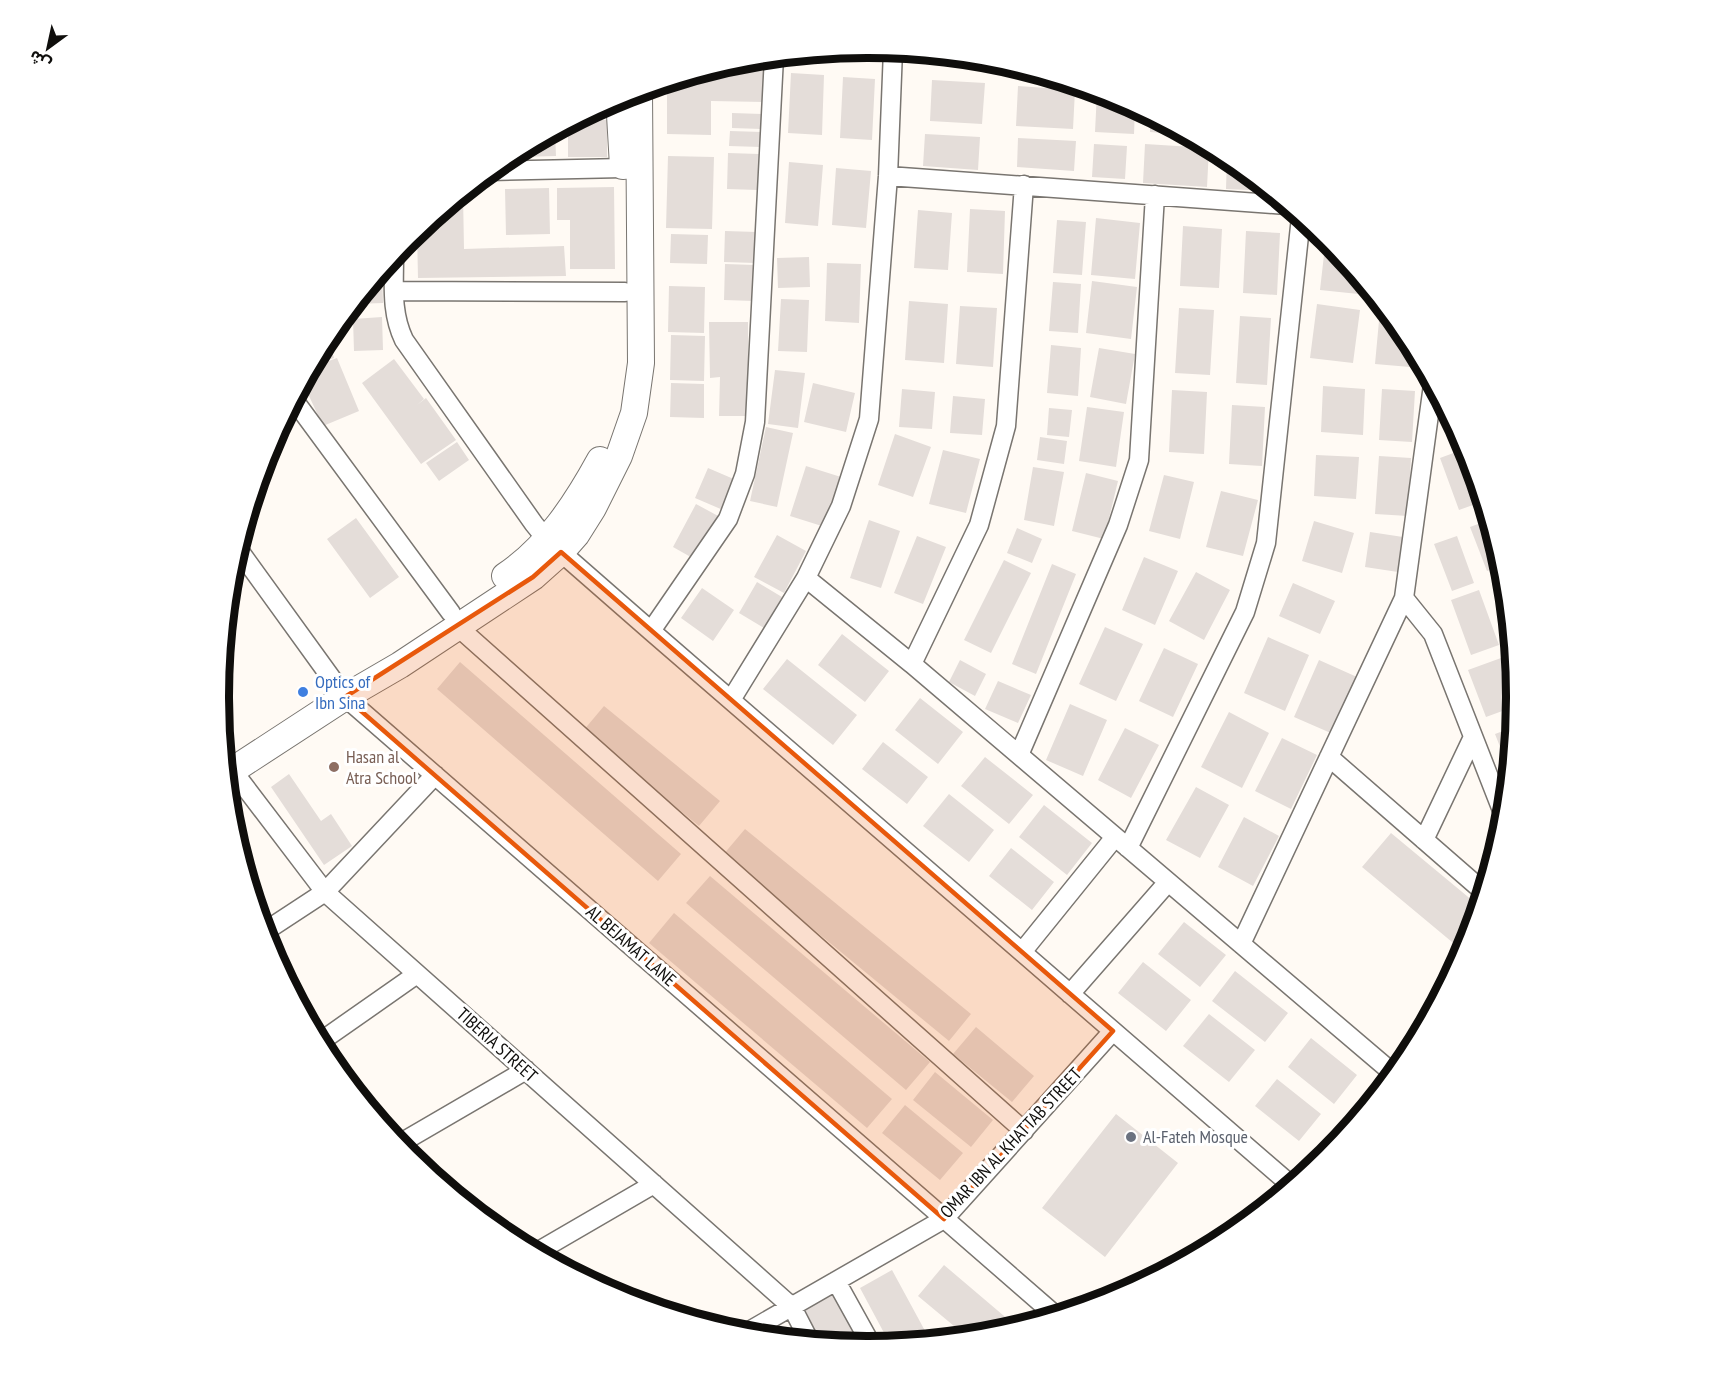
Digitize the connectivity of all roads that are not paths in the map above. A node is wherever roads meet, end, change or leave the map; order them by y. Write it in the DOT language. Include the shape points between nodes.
graph roads {
  1 [pos="893,59"];
  2 [pos="774,66"];
  3 [pos="639,101"];
  4 [pos="620,109"];
  5 [pos="623,168"];
  6 [pos="506,171"];
  7 [pos="888,176"];
  8 [pos="1024,186"];
  9 [pos="1155,195"];
  10 [pos="1274,204"];
  11 [pos="1300,228"];
  12 [pos="394,270"];
  13 [pos="394,291"];
  14 [pos="625,292"];
  15 [pos="1431,397"];
  16 [pos="299,407"];
  17 [pos="554,546"];
  18 [pos="245,559"];
  19 [pos="806,578"];
  20 [pos="1404,598"];
  21 [pos="454,620"];
  22 [pos="651,632"];
  23 [pos="912,664"];
  24 [pos="345,697"];
  25 [pos="731,700"];
  26 [pos="1473,737"];
  27 [pos="1019,755"];
  28 [pos="1329,757"];
  29 [pos="234,765"];
  30 [pos="435,775"];
  31 [pos="235,776"];
  32 [pos="1498,800"];
  33 [pos="1424,840"];
  34 [pos="1122,843"];
  35 [pos="1168,882"];
  36 [pos="1478,886"];
  37 [pos="326,892"];
  38 [pos="272,927"];
  39 [pos="1241,944"];
  40 [pos="1022,952"];
  41 [pos="417,974"];
  42 [pos="1070,994"];
  43 [pos="1113,1031"];
  44 [pos="328,1037"];
  45 [pos="1387,1068"];
  46 [pos="526,1070"];
  47 [pos="1024,1131"];
  48 [pos="408,1139"];
  49 [pos="1285,1180"];
  50 [pos="654,1184"];
  51 [pos="944,1219"];
  52 [pos="545,1247"];
  53 [pos="836,1281"];
  54 [pos="792,1306"];
  55 [pos="1048,1309"];
  56 [pos="758,1326"];
  57 [pos="805,1332"];
  58 [pos="866,1336"];
  1 -- 7 [label="street"];
  2 -- 22 [label="street" via="755,422 745,474 728,519"];
  3 -- 17 [label="street" via="638,388 628,435 593,508 576,535"];
  4 -- 5 [label="street"];
  5 -- 6 [label="street"];
  5 -- 14 [label="street"];
  7 -- 8 [label="street"];
  7 -- 19 [label="street" via="869,419 841,506"];
  8 -- 9 [label="street"];
  8 -- 23 [label="street" via="1006,426 979,525"];
  9 -- 10 [label="street"];
  9 -- 27 [label="street" via="1139,460 1118,525"];
  11 -- 34 [label="street" via="1266,543 1245,612"];
  12 -- 13 [label="street"];
  13 -- 14 [label="street"];
  13 -- 17 [label="street" via="396,318 404,340 534,524"];
  14 -- 17 [label="street" via="627,363 615,422 605,450"];
  15 -- 20 [label="street"];
  16 -- 21 [label="street"];
  17 -- 21 [label="street" via="532,556"];
  17 -- 22 [label="street"];
  18 -- 24 [label="street, AL BEJAMAT LANE"];
  19 -- 23 [label="street"];
  19 -- 25 [label="street"];
  20 -- 26 [label="street" via="1433,633"];
  20 -- 28 [label="street"];
  21 -- 24 [label="street" via="383,659"];
  21 -- 47 [label="street"];
  22 -- 25 [label="street"];
  23 -- 27 [label="street"];
  24 -- 29 [label="street"];
  24 -- 30 [label="street, AL BEJAMAT LANE"];
  25 -- 40 [label="street"];
  26 -- 32 [label="street"];
  26 -- 33 [label="street"];
  27 -- 34 [label="street"];
  28 -- 33 [label="street"];
  28 -- 39 [label="street"];
  30 -- 37 [label="street"];
  30 -- 51 [label="street, AL BEJAMAT LANE"];
  31 -- 37 [label="street, TIBERIA STREET"];
  33 -- 36 [label="street"];
  34 -- 35 [label="street"];
  34 -- 40 [label="street"];
  35 -- 39 [label="street"];
  35 -- 42 [label="street"];
  37 -- 38 [label="street"];
  37 -- 41 [label="street, TIBERIA STREET"];
  39 -- 45 [label="street"];
  40 -- 42 [label="street"];
  41 -- 44 [label="street"];
  41 -- 46 [label="street, TIBERIA STREET"];
  42 -- 43 [label="street"];
  43 -- 47 [label="street, OMAR IBN AL KHATTAB STREET"];
  43 -- 49 [label="street"];
  46 -- 48 [label="street"];
  46 -- 50 [label="street, TIBERIA STREET"];
  47 -- 51 [label="street, OMAR IBN AL KHATTAB STREET"];
  50 -- 52 [label="street"];
  50 -- 54 [label="street, TIBERIA STREET"];
  51 -- 53 [label="street, OMAR IBN AL KHATTAB STREET"];
  51 -- 55 [label="street, AL BEJAMAT LANE"];
  53 -- 54 [label="street, OMAR IBN AL KHATTAB STREET"];
  53 -- 58 [label="street"];
  54 -- 56 [label="street, OMAR IBN AL KHATTAB STREET"];
  54 -- 57 [label="street"];
}
